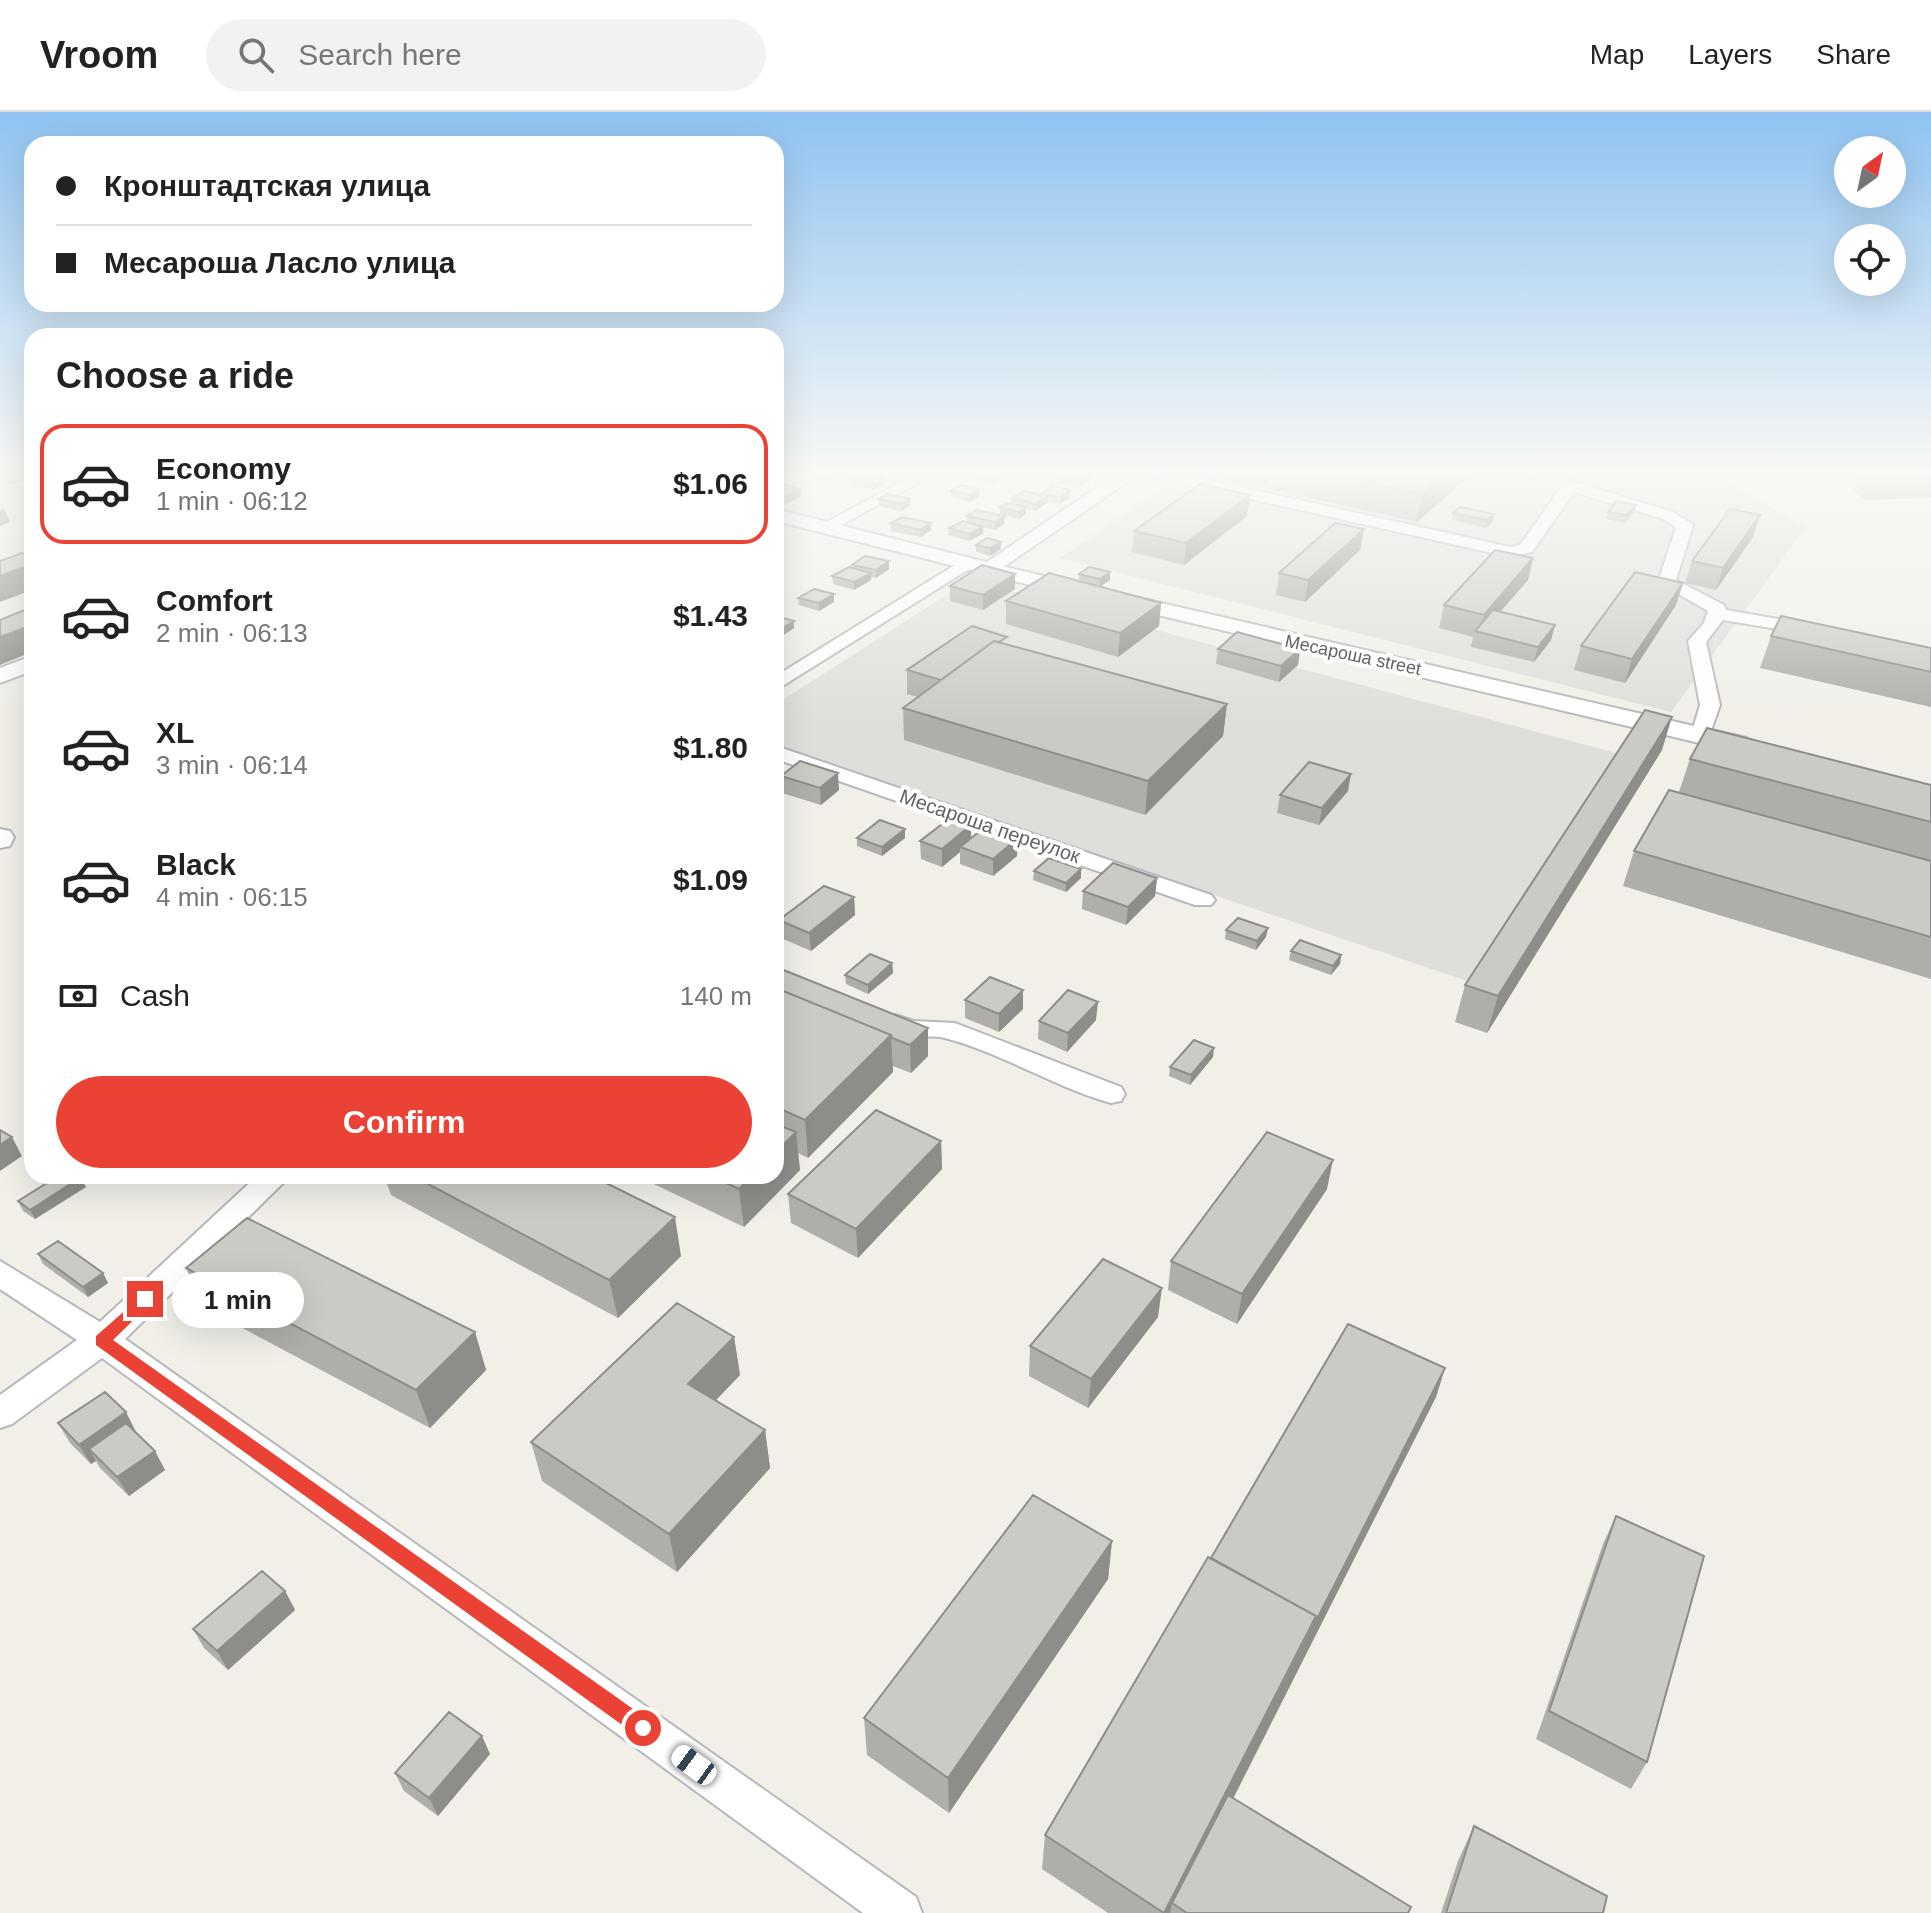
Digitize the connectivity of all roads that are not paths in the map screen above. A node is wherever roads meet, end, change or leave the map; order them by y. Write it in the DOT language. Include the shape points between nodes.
graph roads {
  1 [pos="933,554"];
  2 [pos="997,554"];
  3 [pos="1676,554"];
  4 [pos="979,565"];
  5 [pos="1718,614"];
  6 [pos="1832,635"];
  7 [pos="24,666"];
  8 [pos="0,676"];
  9 [pos="784,679"];
  10 [pos="1701,735"];
  11 [pos="1774,753"];
  12 [pos="784,755"];
  13 [pos="1203,900"];
  14 [pos="871,1014"];
  15 [pos="1111,1094"];
  16 [pos="267,1184"];
  17 [pos="0,1273"];
  18 [pos="102,1340"];
  19 [pos="0,1414"];
  20 [pos="900,1913"];
  1 -- 4 [label="street, Месароша street"];
  2 -- 4 [label="street"];
  3 -- 5 [label="street" via="1667,582 1718,609"];
  4 -- 9 [label="street"];
  4 -- 10 [label="street, Месароша street"];
  5 -- 6 [label="street"];
  5 -- 10 [label="street" via="1697,641 1710,705"];
  7 -- 8 [label="street"];
  10 -- 11 [label="street, Месароша street"];
  12 -- 13 [label="street, Месароша переулок"];
  14 -- 15 [label="street" via="912,1029 946,1029"];
  16 -- 18 [label="street"];
  17 -- 18 [label="street"];
  18 -- 19 [label="street"];
  18 -- 20 [label="street"];
}
